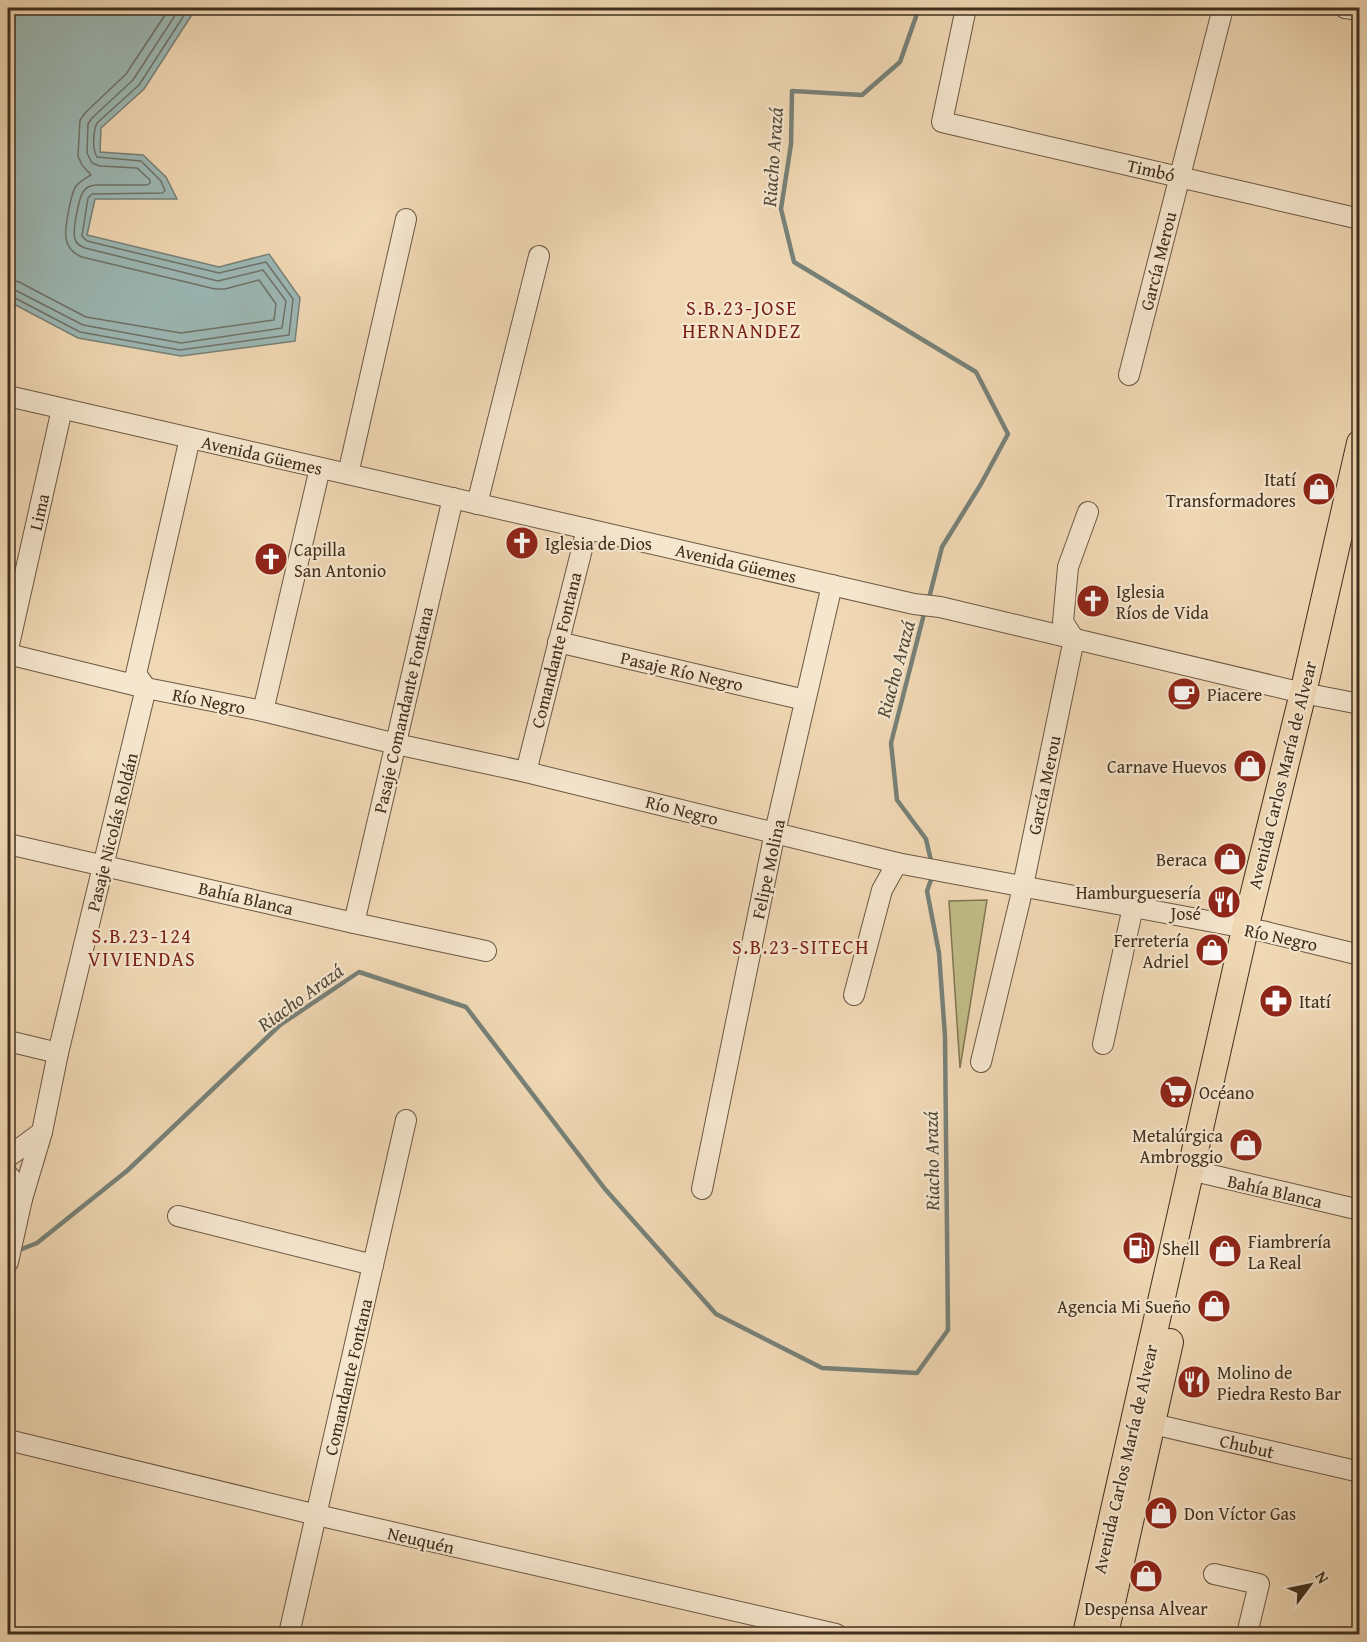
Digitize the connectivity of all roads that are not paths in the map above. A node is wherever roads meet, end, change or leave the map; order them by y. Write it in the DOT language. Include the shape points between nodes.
graph roads {
  1 [pos="966,8"];
  2 [pos="1223,8"];
  3 [pos="1345,8"];
  4 [pos="1359,10"];
  5 [pos="1179,177"];
  6 [pos="406,219"];
  7 [pos="1359,219"];
  8 [pos="539,256"];
  9 [pos="1129,375"];
  10 [pos="8,396"];
  11 [pos="62,409"];
  12 [pos="190,438"];
  13 [pos="1359,443"];
  14 [pos="320,468"];
  15 [pos="348,474"];
  16 [pos="453,498"];
  17 [pos="477,504"];
  18 [pos="1088,512"];
  19 [pos="1359,513"];
  20 [pos="587,529"];
  21 [pos="832,585"];
  22 [pos="1074,639"];
  23 [pos="558,642"];
  24 [pos="8,652"];
  25 [pos="146,688"];
  26 [pos="1310,694"];
  27 [pos="805,700"];
  28 [pos="1359,704"];
  29 [pos="263,711"];
  30 [pos="396,744"];
  31 [pos="526,772"];
  32 [pos="775,832"];
  33 [pos="8,844"];
  34 [pos="897,863"];
  35 [pos="104,864"];
  36 [pos="1023,885"];
  37 [pos="1132,907"];
  38 [pos="354,923"];
  39 [pos="1254,930"];
  40 [pos="486,951"];
  41 [pos="1359,955"];
  42 [pos="854,995"];
  43 [pos="8,1041"];
  44 [pos="1103,1044"];
  45 [pos="58,1053"];
  46 [pos="981,1062"];
  47 [pos="406,1120"];
  48 [pos="42,1132"];
  49 [pos="8,1157"];
  50 [pos="1199,1173"];
  51 [pos="8,1175"];
  52 [pos="702,1189"];
  53 [pos="22,1199"];
  54 [pos="1359,1210"];
  55 [pos="178,1216"];
  56 [pos="8,1262"];
  57 [pos="373,1265"];
  58 [pos="1143,1421"];
  59 [pos="8,1440"];
  60 [pos="1359,1472"];
  61 [pos="317,1515"];
  62 [pos="1214,1574"];
  63 [pos="290,1635"];
  64 [pos="836,1635"];
  65 [pos="1086,1635"];
  66 [pos="1105,1635"];
  67 [pos="1247,1635"];
  1 -- 5 [label="street, Timbó" via="942,122"];
  2 -- 5 [label="street, García Merou"];
  3 -- 4 [label="street"];
  5 -- 7 [label="street, Timbó"];
  5 -- 9 [label="street, García Merou"];
  6 -- 15 [label="street"];
  8 -- 17 [label="street"];
  10 -- 11 [label="street, Avenida Güemes"];
  11 -- 12 [label="street, Avenida Güemes"];
  11 -- 24 [label="street, Lima"];
  12 -- 14 [label="street, Avenida Güemes"];
  12 -- 25 [label="street, Pasaje Nicolás Roldán" via="136,674"];
  13 -- 26 [label="main road, Avenida Carlos María de Alvear"];
  14 -- 15 [label="street, Avenida Güemes"];
  14 -- 29 [label="street"];
  15 -- 16 [label="street, Avenida Güemes"];
  16 -- 17 [label="street, Avenida Güemes"];
  16 -- 30 [label="street, Pasaje Comandante Fontana"];
  17 -- 20 [label="street, Avenida Güemes"];
  18 -- 22 [label="street" via="1068,567 1063,622"];
  19 -- 26 [label="main road, Avenida Carlos María de Alvear"];
  20 -- 21 [label="street, Avenida Güemes"];
  20 -- 23 [label="street, Comandante Fontana"];
  21 -- 22 [label="street, Avenida Güemes"];
  21 -- 27 [label="street, Felipe Molina"];
  22 -- 26 [label="street, Avenida Güemes"];
  22 -- 36 [label="street, García Merou"];
  23 -- 27 [label="street, Pasaje Río Negro"];
  23 -- 31 [label="street, Comandante Fontana"];
  24 -- 25 [label="street, Río Negro"];
  25 -- 29 [label="street, Río Negro"];
  25 -- 35 [label="street, Pasaje Nicolás Roldán"];
  26 -- 28 [label="street, Avenida Güemes"];
  26 -- 39 [label="main road, Avenida Carlos María de Alvear"];
  27 -- 32 [label="street, Felipe Molina"];
  29 -- 30 [label="street, Río Negro"];
  30 -- 31 [label="street, Río Negro"];
  30 -- 38 [label="street, Pasaje Comandante Fontana"];
  31 -- 32 [label="street, Río Negro"];
  32 -- 34 [label="street, Río Negro"];
  32 -- 52 [label="street, Felipe Molina"];
  33 -- 35 [label="street, Bahía Blanca"];
  34 -- 36 [label="street, Río Negro"];
  34 -- 42 [label="street" via="882,890"];
  35 -- 38 [label="street, Bahía Blanca"];
  35 -- 45 [label="street, Pasaje Nicolás Roldán"];
  36 -- 37 [label="street, Río Negro"];
  36 -- 46 [label="street, García Merou"];
  37 -- 39 [label="street, Río Negro"];
  37 -- 44 [label="street"];
  38 -- 40 [label="street, Bahía Blanca"];
  39 -- 41 [label="street, Río Negro"];
  39 -- 50 [label="main road, Avenida Carlos María de Alvear"];
  43 -- 45 [label="street"];
  45 -- 48 [label="street, Pasaje Nicolás Roldán"];
  47 -- 57 [label="street, Comandante Fontana"];
  48 -- 49 [label="street"];
  48 -- 53 [label="street, Pasaje Nicolás Roldán"];
  50 -- 54 [label="street, Bahía Blanca"];
  50 -- 58 [label="main road, Avenida Carlos María de Alvear"];
  51 -- 53 [label="street"];
  53 -- 56 [label="street, Pasaje Nicolás Roldán"];
  55 -- 57 [label="street"];
  57 -- 61 [label="street, Comandante Fontana"];
  58 -- 60 [label="street, Chubut"];
  58 -- 65 [label="main road, Avenida Carlos María de Alvear"];
  58 -- 66 [label="main road, Avenida Carlos María de Alvear"];
  59 -- 61 [label="street, Neuquén"];
  61 -- 63 [label="street, Comandante Fontana"];
  61 -- 64 [label="street, Neuquén"];
  62 -- 67 [label="street" via="1259,1584"];
}
